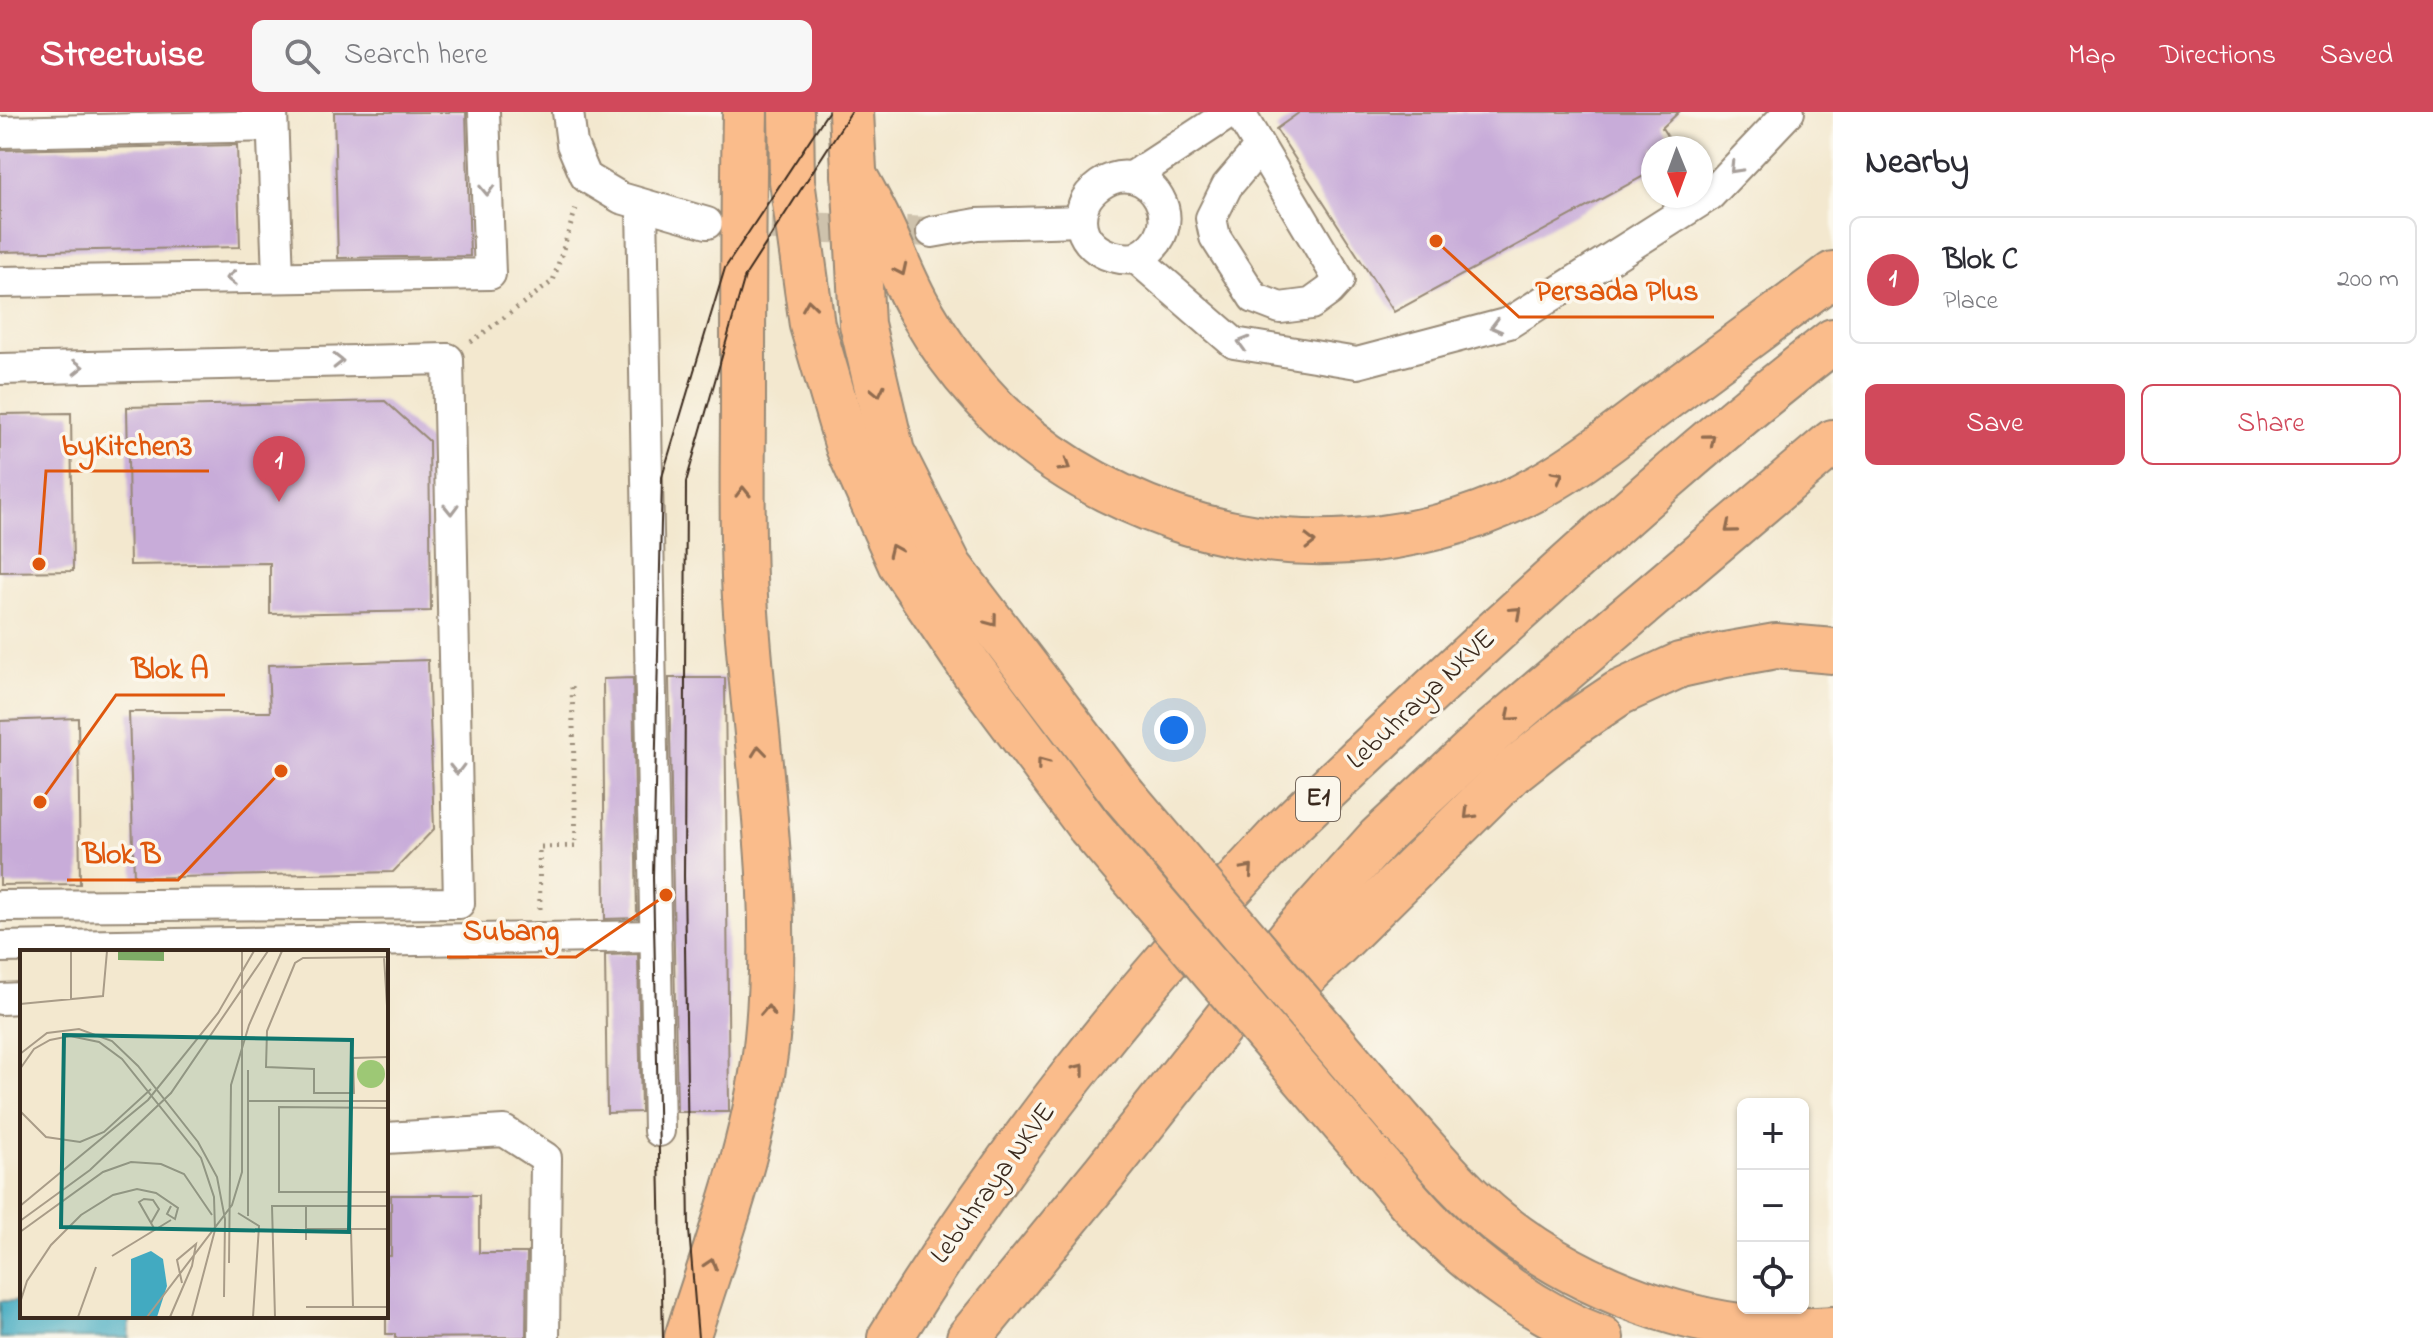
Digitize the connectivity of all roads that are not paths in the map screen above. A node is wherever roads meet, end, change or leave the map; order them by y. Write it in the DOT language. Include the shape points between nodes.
graph roads {
  1 [pos="484,112"];
  2 [pos="568,112"];
  3 [pos="745,112"];
  4 [pos="791,112"];
  5 [pos="851,112"];
  6 [pos="1231,112"];
  7 [pos="1239,112"];
  8 [pos="1789,112"];
  9 [pos="272,119"];
  10 [pos="0,132"];
  11 [pos="1260,147"];
  12 [pos="854,175"];
  13 [pos="1132,177"];
  14 [pos="654,208"];
  15 [pos="709,216"];
  16 [pos="1081,221"];
  17 [pos="932,224"];
  18 [pos="1136,258"];
  19 [pos="1833,274"];
  20 [pos="278,277"];
  21 [pos="0,282"];
  22 [pos="1833,341"];
  23 [pos="0,369"];
  24 [pos="1833,442"];
  25 [pos="1833,651"];
  26 [pos="0,906"];
  27 [pos="656,936"];
  28 [pos="0,947"];
  29 [pos="20,998"];
  30 [pos="0,999"];
  31 [pos="659,1131"];
  32 [pos="388,1138"];
  33 [pos="1105,1172"];
  34 [pos="1833,1329"];
  35 [pos="544,1338"];
  36 [pos="687,1338"];
  37 [pos="890,1338"];
  38 [pos="969,1338"];
  39 [pos="1601,1338"];
  1 -- 20 [label="street, one-way" via="490,274"];
  2 -- 14 [label="street" via="572,144 586,177 621,198"];
  36 -- 3 [label="highway, one-way" via="741,1166 756,1099 767,1039 772,947 744,593"];
  39 -- 4 [label="highway, one-way, bridge" via="1529,1302 1478,1267 1430,1224 1089,826 900,563 848,447 812,325 792,181"];
  5 -- 12 [label="highway"];
  6 -- 13 [label="street"];
  7 -- 11 [label="street"];
  8 -- 18 [label="street, one-way" via="1710,195 1509,323 1357,363 1234,343"];
  9 -- 10 [label="street"];
  9 -- 20 [label="street"];
  11 -- 11 [label="street" via="1339,280 1311,304 1280,308 1254,298 1215,237 1211,218 1227,186"];
  12 -- 19 [label="highway, one-way" via="921,312 979,393 1017,431 1099,487 1147,509 1202,528 1297,542 1395,537 1471,517 1523,495 1573,467"];
  12 -- 34 [label="highway, one-way, bridge" via="862,324 892,452 950,567 1123,794 1402,1123 1500,1224 1603,1287 1653,1306 1747,1328 1797,1333"];
  13 -- 16 [label="street" via="1107,180 1093,190"];
  13 -- 18 [label="street" via="1157,193 1165,221 1155,246"];
  14 -- 15 [label="street"];
  14 -- 27 [label="street"];
  16 -- 17 [label="street"];
  16 -- 18 [label="street" via="1092,246 1108,257"];
  20 -- 21 [label="street, one-way"];
  37 -- 22 [label="highway, Lebuhraya NKVE / E1, one-way" via="935,1265 1066,1086 1149,980 1281,834 1658,483"];
  23 -- 26 [label="street, one-way" via="448,359 459,903"];
  24 -- 33 [label="highway, E1, one-way" via="1491,733 1379,838 1293,934"];
  25 -- 33 [label="highway, one-way" via="1776,646 1680,665 1619,693 1570,726 1512,772"];
  27 -- 28 [label="street"];
  27 -- 31 [label="street"];
  29 -- 30 [label="street"];
  32 -- 35 [label="street" via="504,1131 546,1158"];
  33 -- 38 [label="highway, E1"];
}
